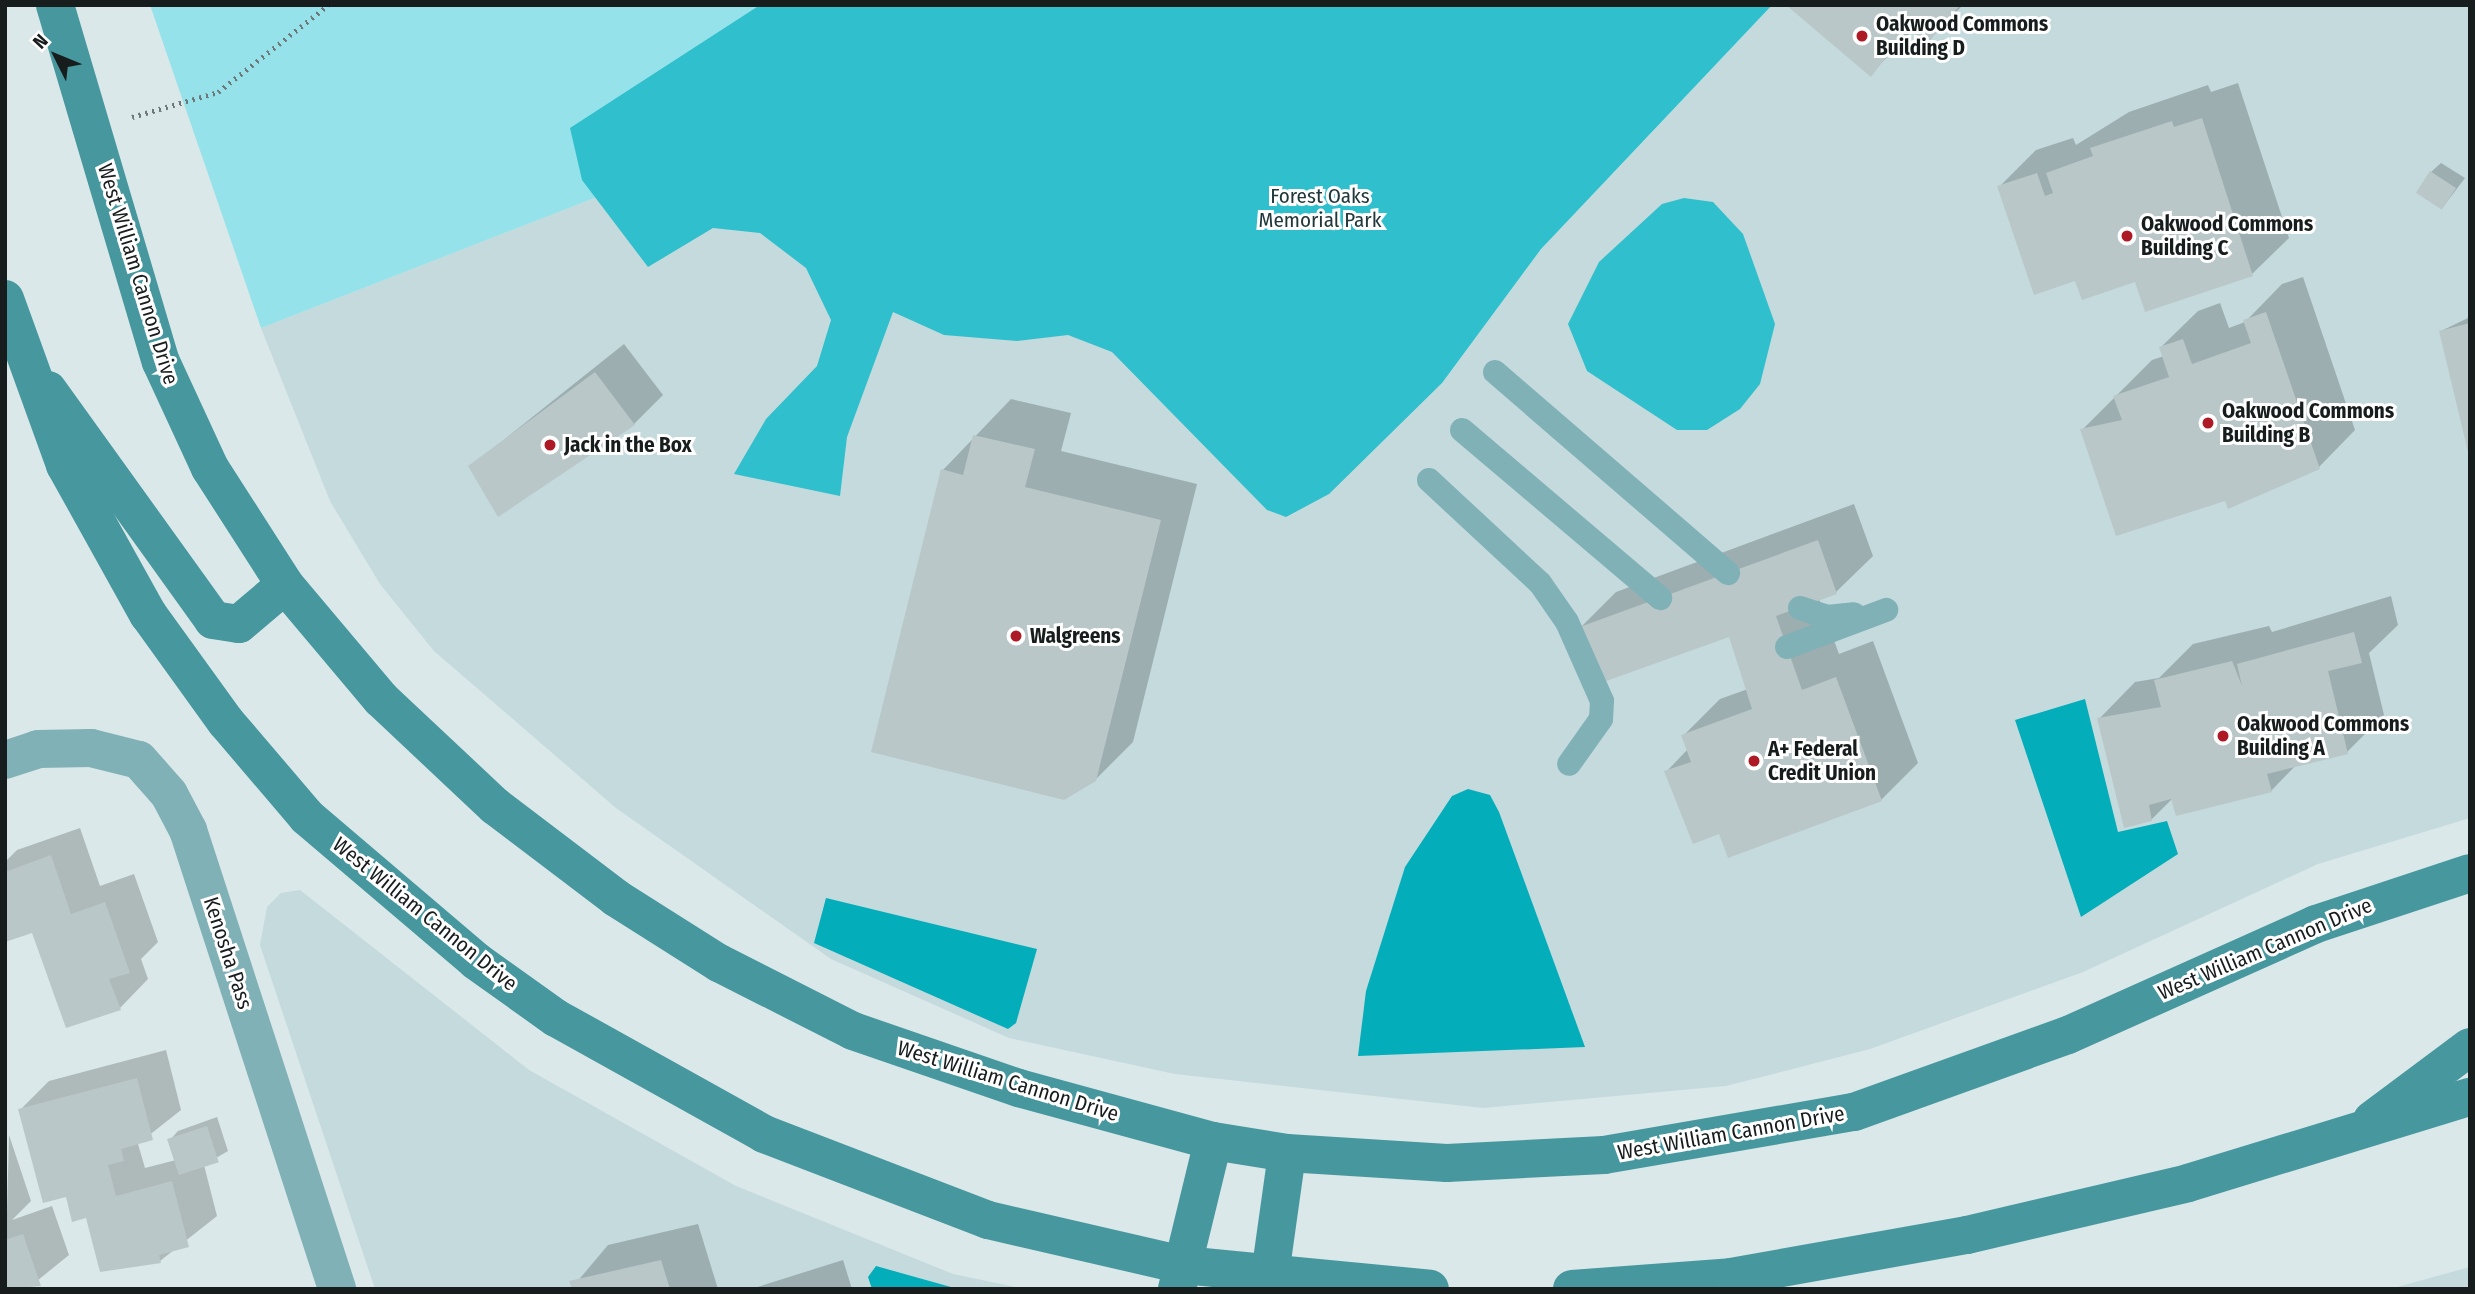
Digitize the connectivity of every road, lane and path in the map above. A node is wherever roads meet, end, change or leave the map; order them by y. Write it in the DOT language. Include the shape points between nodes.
graph roads {
  1 [pos="55,5"];
  2 [pos="328,5"];
  3 [pos="132,117"];
  4 [pos="5,299"];
  5 [pos="16,346"];
  6 [pos="1495,372"];
  7 [pos="1462,430"];
  8 [pos="1429,480"];
  9 [pos="1728,573"];
  10 [pos="285,584"];
  11 [pos="1660,598"];
  12 [pos="1800,608"];
  13 [pos="1787,647"];
  14 [pos="5,760"];
  15 [pos="1569,764"];
  16 [pos="2470,873"];
  17 [pos="2470,1048"];
  18 [pos="2470,1097"];
  19 [pos="2357,1132"];
  20 [pos="1213,1141"];
  21 [pos="1287,1153"];
  22 [pos="1180,1277"];
  23 [pos="1270,1281"];
  24 [pos="337,1289"];
  25 [pos="1430,1289"];
  26 [pos="1572,1289"];
  1 -- 10 [label="main road, West William Cannon Drive" via="161,362 210,468"];
  2 -- 3 [label="path" via="218,92"];
  4 -- 5 [label="main road, West William Cannon Drive"];
  5 -- 10 [label="main road" via="116,475 213,620 239,624"];
  5 -- 22 [label="main road, West William Cannon Drive" via="71,477 148,614 226,722 307,817 476,961 556,1018 764,1134 988,1220"];
  6 -- 9 [label="lane"];
  7 -- 11 [label="lane"];
  8 -- 15 [label="lane" via="1540,583 1567,622 1602,701 1601,719"];
  10 -- 20 [label="main road, West William Cannon Drive" via="381,699 495,806 616,898 744,978 853,1031 1019,1088"];
  12 -- 13 [label="lane" via="1827,617 1886,610"];
  14 -- 24 [label="street, Kenosha Pass" via="38,749 91,748 139,760 169,794 188,830"];
  16 -- 21 [label="main road, West William Cannon Drive" via="2316,923 2068,1035 1854,1112 1604,1154 1447,1163"];
  17 -- 19 [label="main road"];
  18 -- 19 [label="main road"];
  19 -- 26 [label="main road" via="2189,1183 1967,1235 1731,1277"];
  20 -- 21 [label="main road, West William Cannon Drive"];
  20 -- 22 [label="main road"];
  21 -- 23 [label="main road"];
  22 -- 23 [label="main road, West William Cannon Drive"];
  23 -- 25 [label="main road, West William Cannon Drive"];
}
